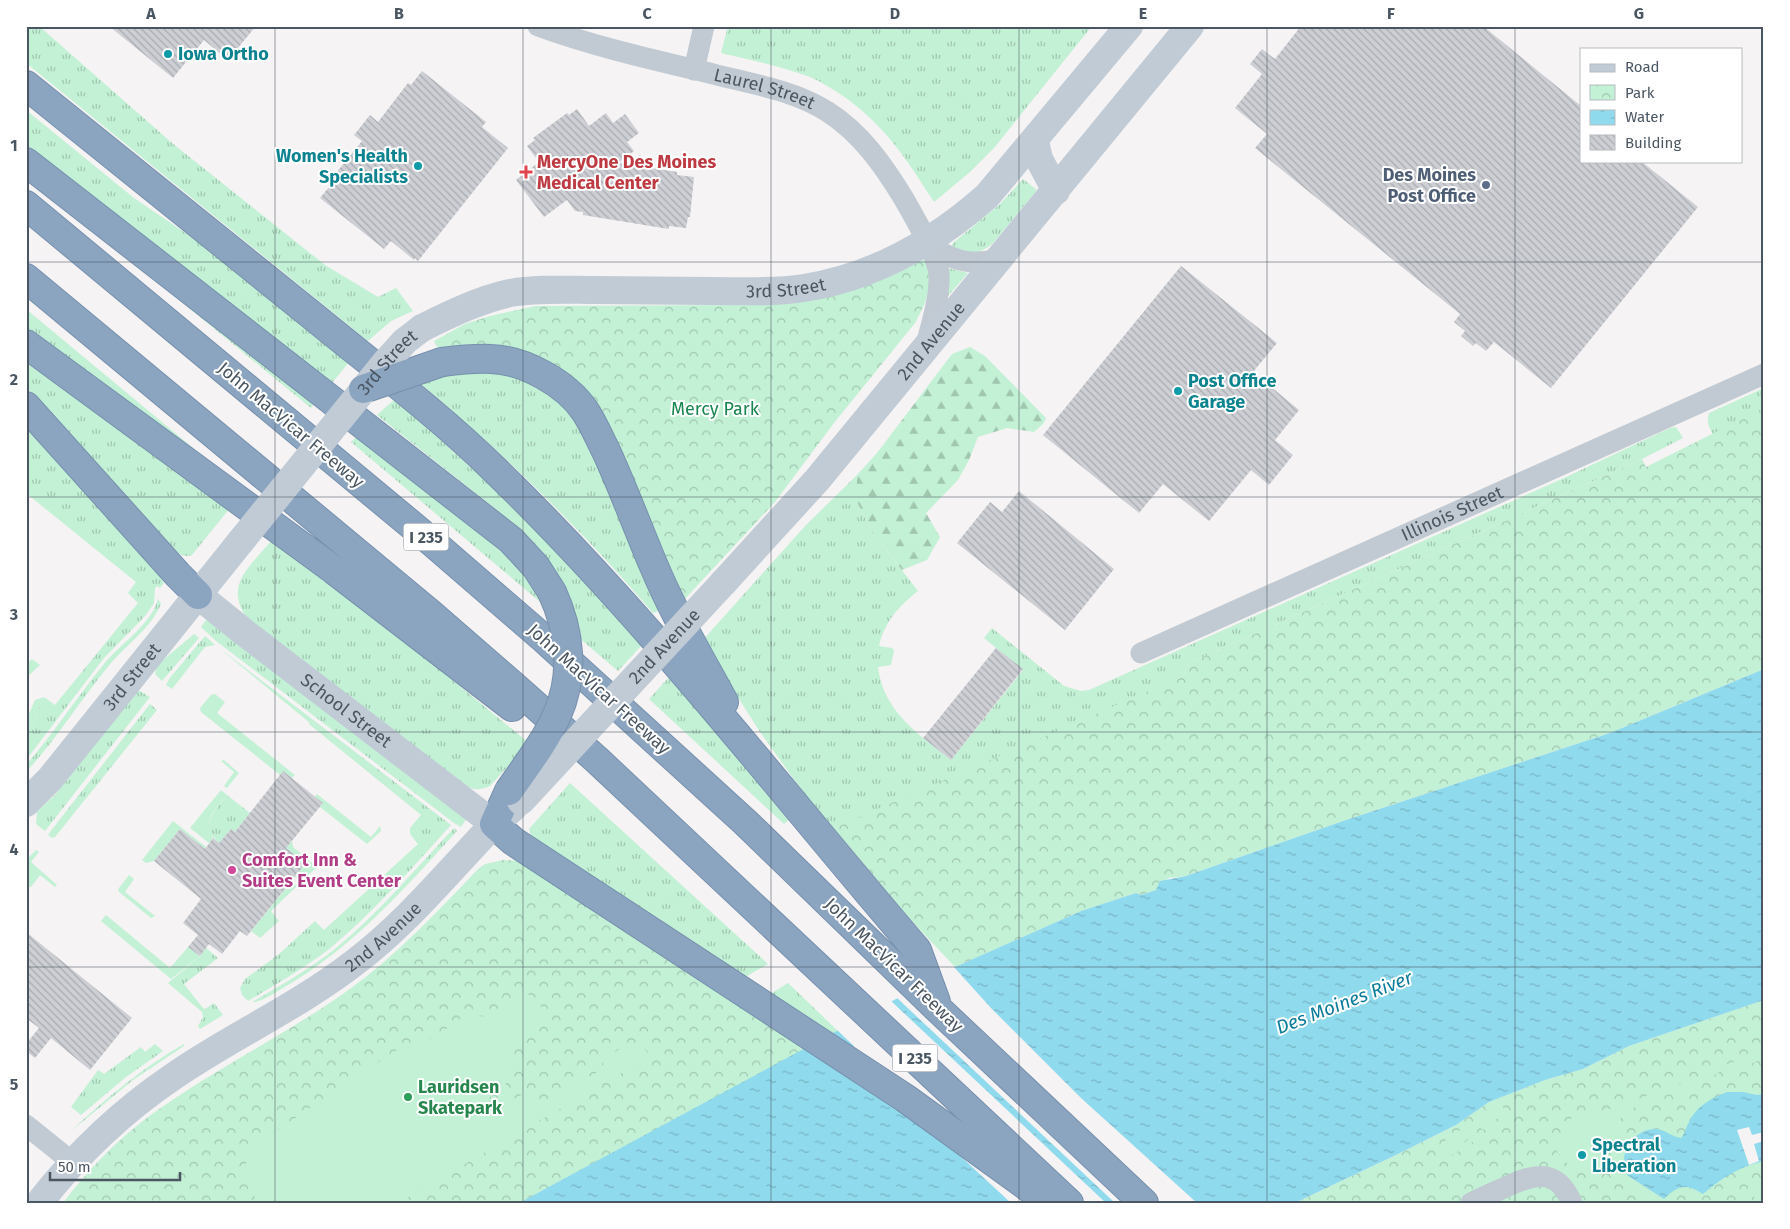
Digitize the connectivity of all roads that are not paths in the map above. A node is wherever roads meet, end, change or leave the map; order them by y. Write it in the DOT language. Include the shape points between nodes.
graph roads {
  1 [pos="538,26"];
  2 [pos="704,26"];
  3 [pos="1129,26"];
  4 [pos="1190,26"];
  5 [pos="694,70"];
  6 [pos="26,85"];
  7 [pos="1035,141"];
  8 [pos="26,162"];
  9 [pos="1056,191"];
  10 [pos="26,206"];
  11 [pos="927,243"];
  12 [pos="999,259"];
  13 [pos="26,278"];
  14 [pos="27,345"];
  15 [pos="924,350"];
  16 [pos="1764,374"];
  17 [pos="363,389"];
  18 [pos="26,406"];
  19 [pos="198,594"];
  20 [pos="1141,653"];
  21 [pos="752,754"];
  22 [pos="515,796"];
  23 [pos="26,803"];
  24 [pos="494,824"];
  25 [pos="685,842"];
  26 [pos="938,1009"];
  27 [pos="26,1125"];
  28 [pos="72,1162"];
  29 [pos="39,1203"];
  30 [pos="1050,1203"];
  31 [pos="1070,1203"];
  32 [pos="1144,1203"];
  33 [pos="1471,1203"];
  34 [pos="1572,1203"];
  1 -- 5 [label="street, Laurel Street" via="578,41"];
  2 -- 5 [label="street"];
  3 -- 7 [label="main road"];
  4 -- 9 [label="main road, 2nd Avenue"];
  5 -- 11 [label="street, Laurel Street" via="801,98 850,128 874,154 916,219"];
  6 -- 21 [label="highway" via="406,392 493,468 597,573"];
  7 -- 9 [label="main road" via="1039,159"];
  7 -- 11 [label="main road" via="988,196"];
  8 -- 22 [label="highway, bridge" via="511,540 536,567 559,608 568,643 566,684 557,715"];
  9 -- 12 [label="main road, 2nd Avenue"];
  10 -- 26 [label="highway, John MacVicar Freeway / I 235" via="543,638 812,885"];
  11 -- 12 [label="street" via="942,254 970,263"];
  11 -- 15 [label="street, Laurel Street" via="939,272"];
  11 -- 17 [label="main road, 3rd Street, bridge" via="855,276 805,288 757,292 546,290 510,293 480,302 422,328 404,341"];
  12 -- 15 [label="main road, 2nd Avenue"];
  13 -- 25 [label="highway, I 235" via="432,615"];
  14 -- 25 [label="highway" via="334,570"];
  15 -- 22 [label="main road, 2nd Avenue, bridge" via="817,480 724,582"];
  16 -- 20 [label="street, Illinois Street"];
  17 -- 19 [label="main road, 3rd Street, bridge"];
  17 -- 21 [label="highway, bridge" via="442,362 492,358 535,370 572,396 596,430 669,602"];
  18 -- 19 [label="highway"];
  19 -- 23 [label="main road, 3rd Street" via="50,779"];
  19 -- 24 [label="main road, School Street" via="244,633"];
  21 -- 26 [label="highway" via="917,950"];
  22 -- 24 [label="highway"];
  24 -- 28 [label="main road, 2nd Avenue" via="387,936 354,963 281,1013 174,1076 121,1116"];
  24 -- 30 [label="highway" via="514,841 905,1098"];
  25 -- 31 [label="highway, I 235"];
  26 -- 32 [label="highway, John MacVicar Freeway / I 235"];
  27 -- 28 [label="street"];
  28 -- 29 [label="main road, 2nd Avenue"];
  33 -- 34 [label="street" via="1537,1175 1562,1184"];
}
